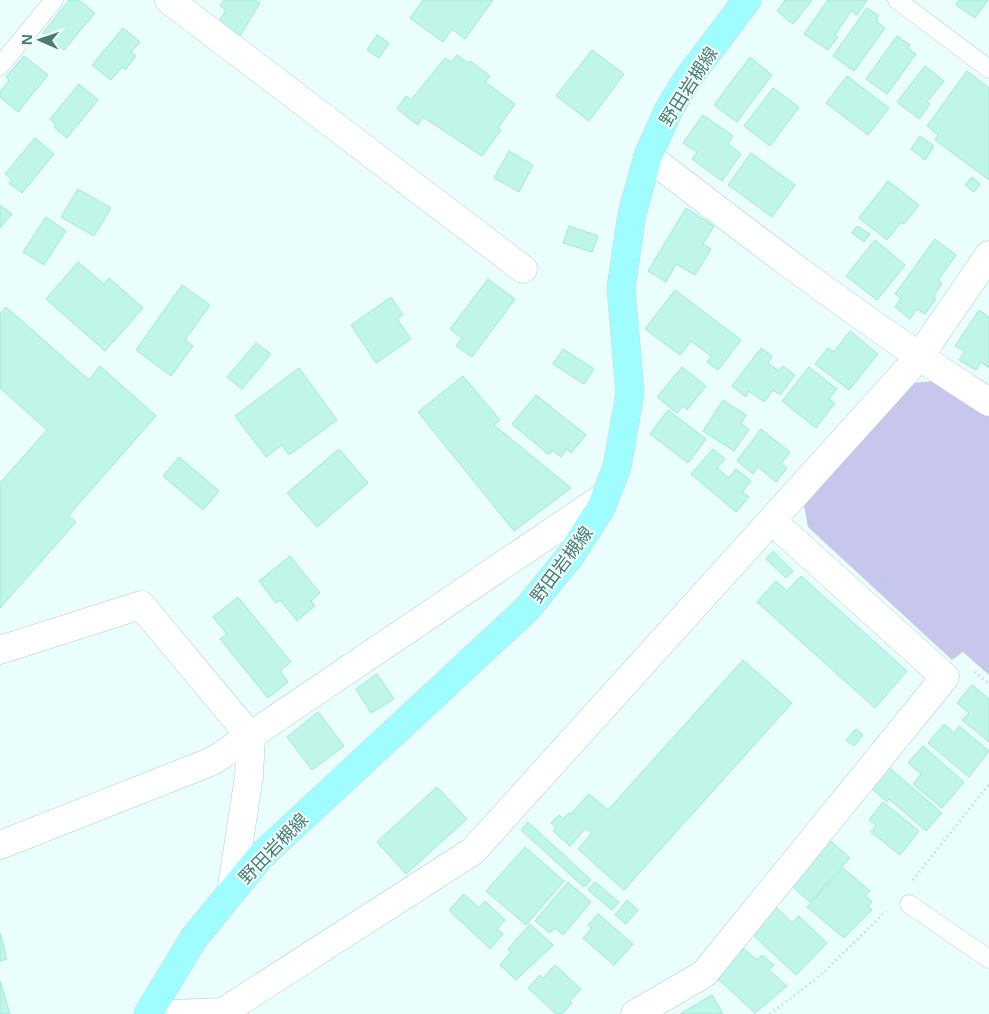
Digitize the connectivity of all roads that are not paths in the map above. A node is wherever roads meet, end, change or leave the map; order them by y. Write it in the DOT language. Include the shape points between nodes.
graph roads {
  1 [pos="54,0"];
  2 [pos="169,0"];
  3 [pos="747,0"];
  4 [pos="897,0"];
  5 [pos="0,66"];
  6 [pos="989,69"];
  7 [pos="648,156"];
  8 [pos="989,255"];
  9 [pos="523,269"];
  10 [pos="919,357"];
  11 [pos="989,402"];
  12 [pos="606,496"];
  13 [pos="772,521"];
  14 [pos="0,650"];
  15 [pos="252,737"];
  16 [pos="0,845"];
  17 [pos="231,893"];
  18 [pos="910,904"];
  19 [pos="989,959"];
  20 [pos="225,1013"];
  21 [pos="148,1014"];
  22 [pos="173,1014"];
  23 [pos="635,1014"];
  1 -- 5 [label="lane"];
  2 -- 9 [label="street"];
  3 -- 7 [label="main road, 野田岩槻線" via="686,81"];
  4 -- 6 [label="lane"];
  7 -- 10 [label="street"];
  7 -- 12 [label="main road, 野田岩槻線" via="632,214 621,288 630,392 617,467"];
  8 -- 10 [label="street"];
  10 -- 11 [label="street"];
  10 -- 13 [label="street"];
  12 -- 15 [label="street"];
  12 -- 17 [label="main road, 野田岩槻線" via="571,555 527,610 261,856"];
  13 -- 20 [label="street" via="473,851"];
  13 -- 23 [label="street" via="945,677 704,974"];
  14 -- 15 [label="street" via="141,605"];
  15 -- 16 [label="street" via="213,761"];
  15 -- 17 [label="street"];
  17 -- 21 [label="main road, 野田岩槻線" via="194,938"];
  18 -- 19 [label="lane"];
  20 -- 22 [label="street"];
}
